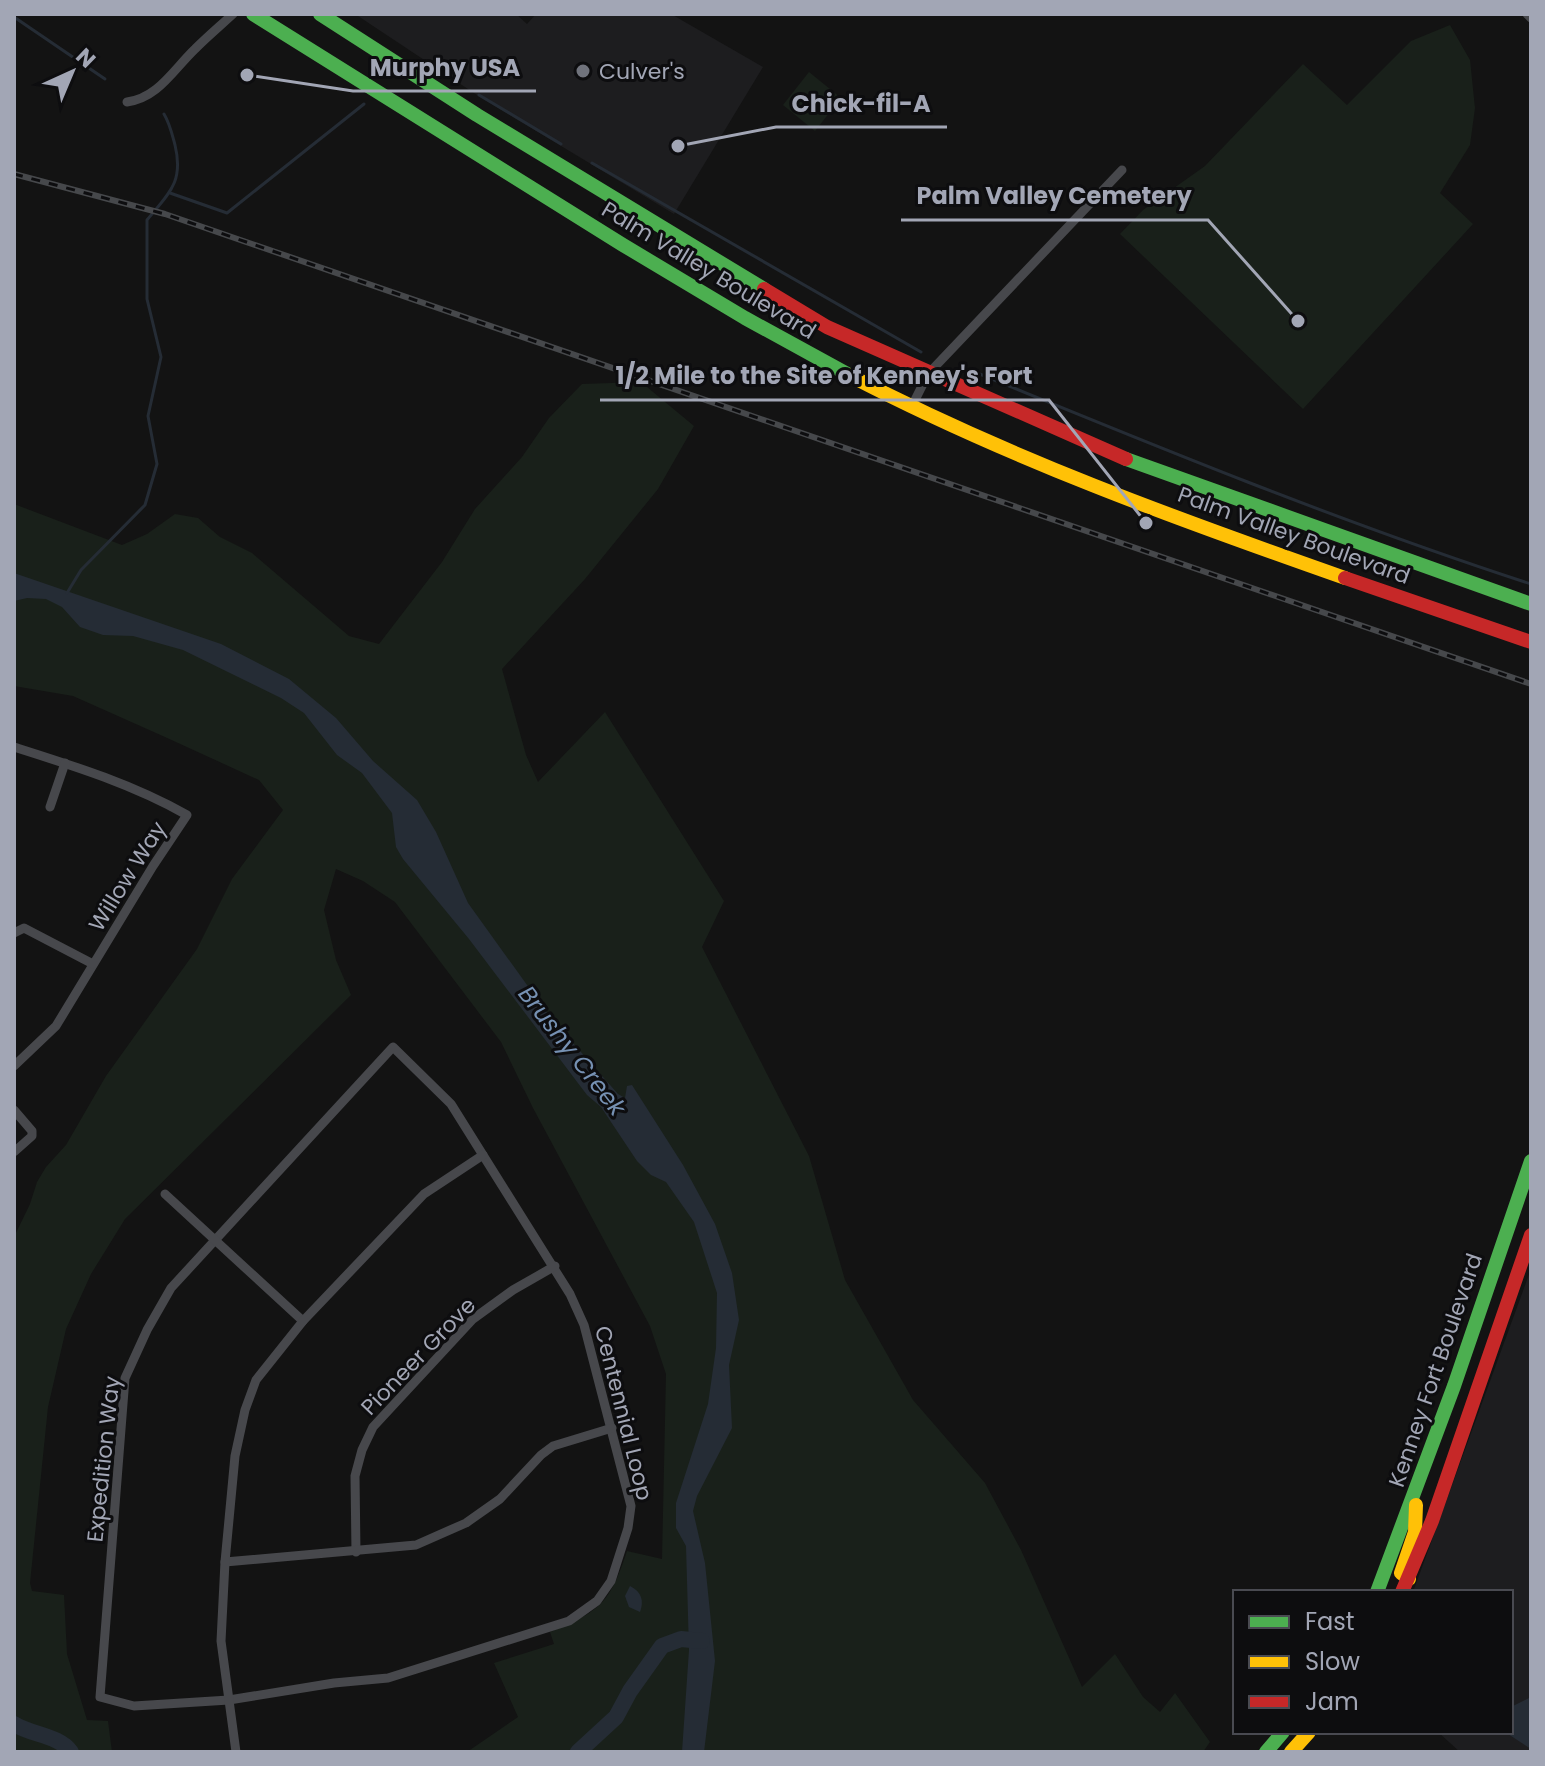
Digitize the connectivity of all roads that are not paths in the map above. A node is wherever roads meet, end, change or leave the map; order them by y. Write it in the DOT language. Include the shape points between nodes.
graph roads {
  1 [pos="233,14"];
  2 [pos="253,14"];
  3 [pos="320,14"];
  4 [pos="127,102"];
  5 [pos="1122,170"];
  6 [pos="928,374"];
  7 [pos="912,406"];
  8 [pos="1531,604"];
  9 [pos="1531,642"];
  10 [pos="14,747"];
  11 [pos="65,763"];
  12 [pos="50,807"];
  13 [pos="14,933"];
  14 [pos="93,964"];
  15 [pos="393,1047"];
  16 [pos="14,1066"];
  17 [pos="14,1110"];
  18 [pos="14,1152"];
  19 [pos="483,1155"];
  20 [pos="1531,1161"];
  21 [pos="165,1194"];
  22 [pos="1531,1235"];
  23 [pos="215,1240"];
  24 [pos="555,1266"];
  25 [pos="303,1321"];
  26 [pos="612,1428"];
  27 [pos="1416,1493"];
  28 [pos="356,1552"];
  29 [pos="225,1562"];
  30 [pos="1406,1586"];
  31 [pos="1378,1590"];
  32 [pos="229,1700"];
  33 [pos="1281,1734"];
  34 [pos="1307,1734"];
  35 [pos="236,1752"];
  36 [pos="1266,1752"];
  37 [pos="1291,1752"];
  1 -- 4 [label="street" via="156,91"];
  2 -- 7 [label="main road, Palm Valley Boulevard" via="677,278 821,361"];
  3 -- 6 [label="main road, Palm Valley Boulevard" via="827,327"];
  5 -- 6 [label="street"];
  6 -- 7 [label="street"];
  6 -- 8 [label="main road, Palm Valley Boulevard" via="1160,472"];
  7 -- 9 [label="main road, Palm Valley Boulevard" via="1122,497"];
  10 -- 11 [label="street, Willow Way"];
  11 -- 12 [label="street"];
  11 -- 14 [label="street, Willow Way" via="154,796 187,815"];
  13 -- 14 [label="street" via="24,928"];
  14 -- 16 [label="street, Willow Way" via="56,1026"];
  15 -- 19 [label="street, Centennial Loop" via="451,1104"];
  15 -- 23 [label="street, Expedition Way"];
  17 -- 18 [label="street" via="32,1136"];
  19 -- 24 [label="street, Centennial Loop"];
  19 -- 25 [label="street" via="424,1194"];
  20 -- 27 [label="main road, Kenney Fort Boulevard"];
  21 -- 23 [label="street"];
  22 -- 30 [label="main road, Kenney Fort Boulevard"];
  23 -- 25 [label="street"];
  23 -- 32 [label="street, Expedition Way" via="171,1288 125,1378 100,1697 134,1706"];
  24 -- 26 [label="street, Centennial Loop" via="584,1325"];
  24 -- 28 [label="street, Pioneer Grove" via="473,1319 373,1427 355,1476"];
  25 -- 29 [label="street" via="256,1380 245,1410"];
  26 -- 28 [label="street" via="553,1446 500,1499 466,1523 416,1545"];
  26 -- 32 [label="street, Centennial Loop" via="630,1496 628,1528 611,1581 597,1601 569,1621 388,1678"];
  27 -- 30 [label="main road" via="1415,1532 1402,1567"];
  27 -- 31 [label="main road, Kenney Fort Boulevard"];
  28 -- 29 [label="street"];
  29 -- 32 [label="street" via="221,1641"];
  32 -- 35 [label="street"];
  33 -- 36 [label="main road"];
  34 -- 37 [label="main road"];
}
